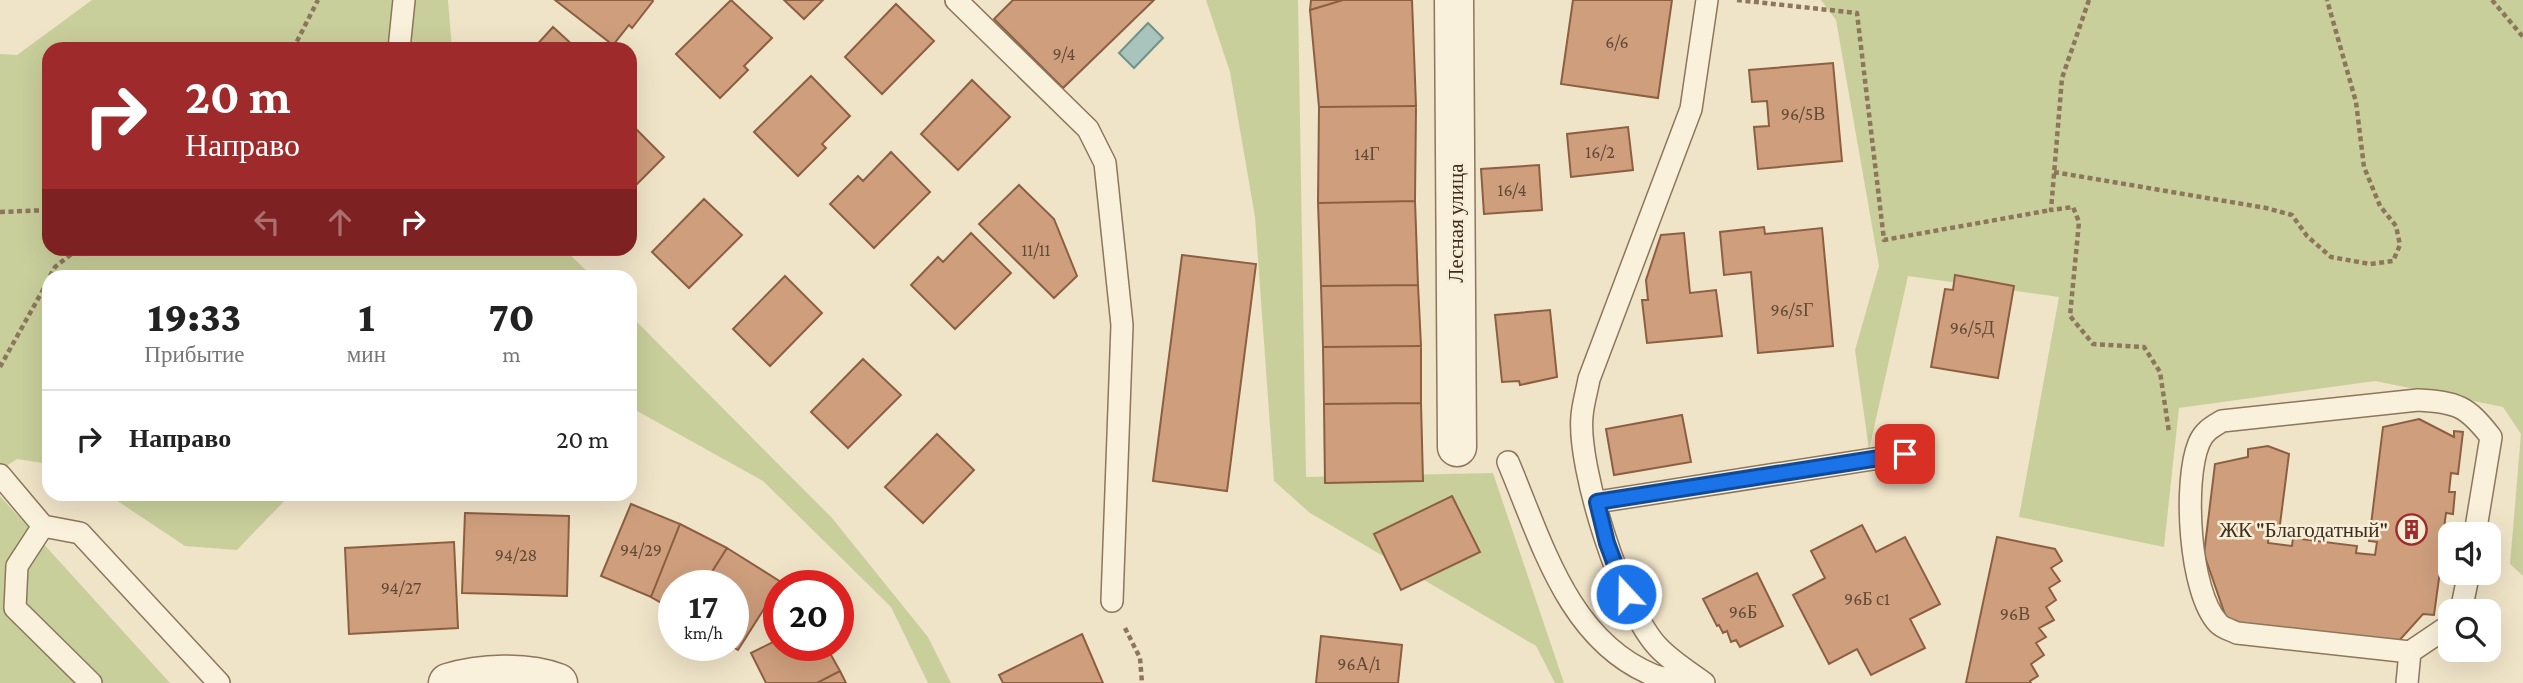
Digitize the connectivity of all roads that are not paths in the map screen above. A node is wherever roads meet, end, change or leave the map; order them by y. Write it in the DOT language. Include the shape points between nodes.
graph roads {
  1 [pos="404,0"];
  2 [pos="956,0"];
  3 [pos="1454,0"];
  4 [pos="1707,0"];
  5 [pos="400,42"];
  6 [pos="1457,447"];
  7 [pos="1905,454"];
  8 [pos="1508,462"];
  9 [pos="0,475"];
  10 [pos="1597,502"];
  11 [pos="2477,522"];
  12 [pos="43,526"];
  13 [pos="1112,601"];
  14 [pos="2438,633"];
  15 [pos="2410,652"];
  16 [pos="91,683"];
  17 [pos="219,683"];
  18 [pos="449,683"];
  19 [pos="558,683"];
  20 [pos="1704,683"];
  21 [pos="2407,683"];
  1 -- 5 [label="lane"];
  2 -- 13 [label="lane" via="1088,129 1105,163 1122,325"];
  3 -- 6 [label="street, Лесная улица"];
  4 -- 10 [label="lane" via="1691,109 1589,379 1581,417"];
  7 -- 10 [label="lane"];
  8 -- 20 [label="lane" via="1551,565 1590,629 1611,649 1654,676"];
  9 -- 12 [label="lane"];
  10 -- 20 [label="lane" via="1607,543 1639,621 1658,648"];
  11 -- 15 [label="lane" via="2491,437 2472,413 2444,401 2222,421 2207,430 2198,445 2190,502 2197,584 2218,624 2237,633"];
  12 -- 16 [label="lane" via="17,566 15,608"];
  12 -- 17 [label="lane" via="80,533"];
  14 -- 15 [label="lane"];
  15 -- 21 [label="lane"];
  18 -- 19 [label="street" via="469,676 544,677"];
}
